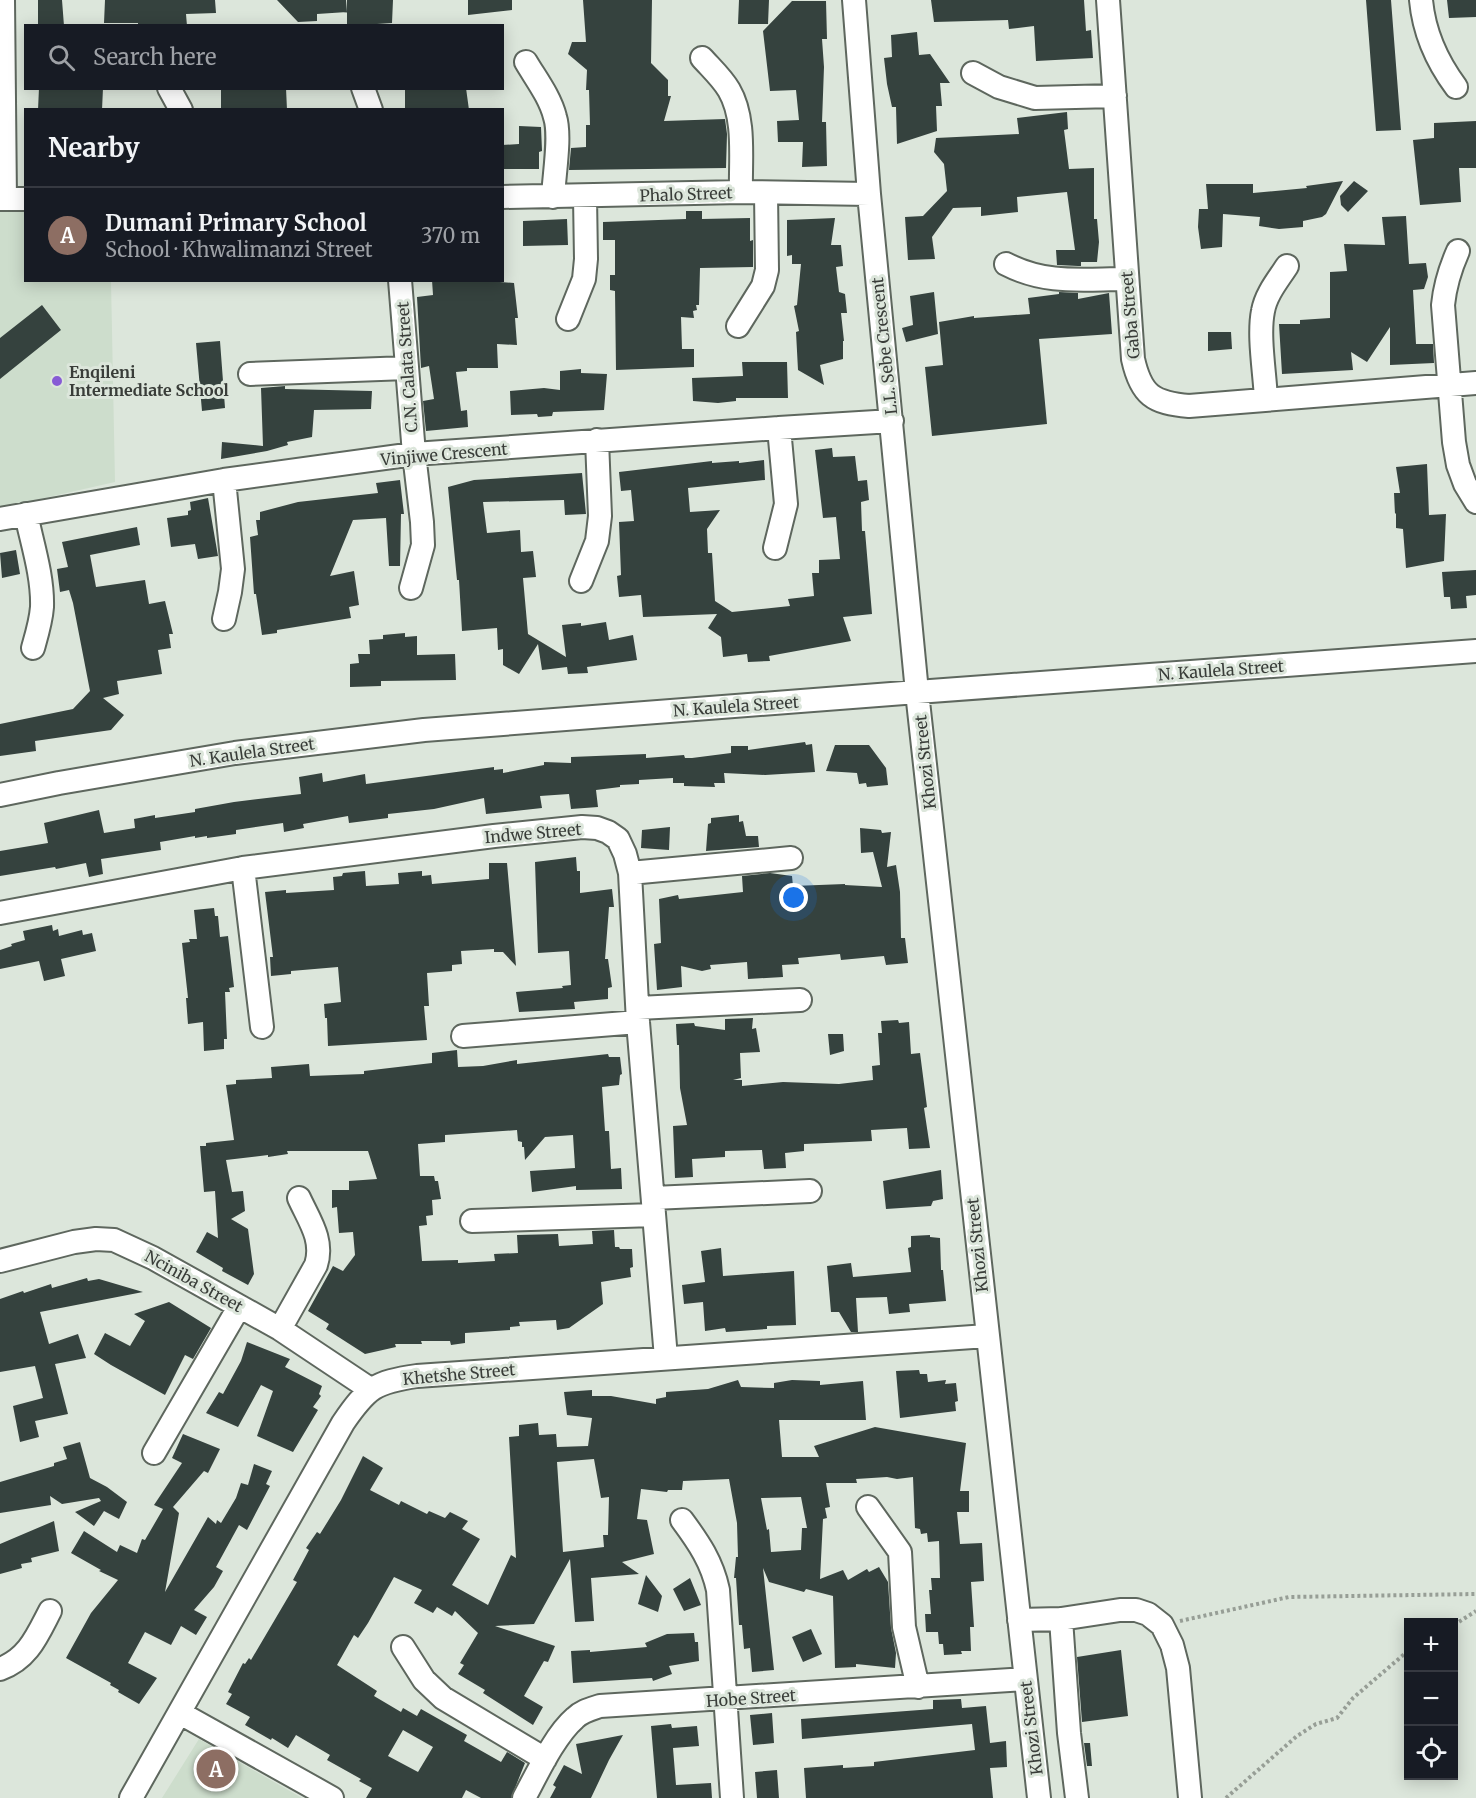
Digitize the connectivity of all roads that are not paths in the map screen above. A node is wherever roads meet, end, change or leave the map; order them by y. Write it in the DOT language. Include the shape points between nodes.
graph roads {
  1 [pos="3,0"];
  2 [pos="854,0"];
  3 [pos="1108,0"];
  4 [pos="1421,0"];
  5 [pos="702,58"];
  6 [pos="526,62"];
  7 [pos="973,72"];
  8 [pos="1456,87"];
  9 [pos="170,90"];
  10 [pos="364,90"];
  11 [pos="1115,96"];
  12 [pos="181,108"];
  13 [pos="370,108"];
  14 [pos="741,192"];
  15 [pos="766,192"];
  16 [pos="868,194"];
  17 [pos="504,197"];
  18 [pos="553,197"];
  19 [pos="585,197"];
  20 [pos="10,199"];
  21 [pos="1458,252"];
  22 [pos="1006,264"];
  23 [pos="1287,266"];
  24 [pos="1127,279"];
  25 [pos="400,282"];
  26 [pos="568,319"];
  27 [pos="738,327"];
  28 [pos="407,368"];
  29 [pos="250,374"];
  30 [pos="1476,384"];
  31 [pos="1449,385"];
  32 [pos="1266,400"];
  33 [pos="892,421"];
  34 [pos="779,428"];
  35 [pos="597,440"];
  36 [pos="414,454"];
  37 [pos="224,480"];
  38 [pos="1476,502"];
  39 [pos="26,514"];
  40 [pos="0,519"];
  41 [pos="775,548"];
  42 [pos="581,581"];
  43 [pos="411,588"];
  44 [pos="224,619"];
  45 [pos="33,648"];
  46 [pos="1476,651"];
  47 [pos="917,692"];
  48 [pos="0,795"];
  49 [pos="791,858"];
  50 [pos="243,868"];
  51 [pos="630,873"];
  52 [pos="0,913"];
  53 [pos="800,1000"];
  54 [pos="638,1015"];
  55 [pos="262,1027"];
  56 [pos="464,1036"];
  57 [pos="810,1191"];
  58 [pos="299,1198"];
  59 [pos="654,1207"];
  60 [pos="472,1221"];
  61 [pos="0,1261"];
  62 [pos="238,1307"];
  63 [pos="280,1329"];
  64 [pos="987,1336"];
  65 [pos="666,1358"];
  66 [pos="370,1389"];
  67 [pos="154,1452"];
  68 [pos="868,1507"];
  69 [pos="682,1520"];
  70 [pos="50,1611"];
  71 [pos="1061,1619"];
  72 [pos="1019,1620"];
  73 [pos="403,1647"];
  74 [pos="0,1669"];
  75 [pos="1025,1679"];
  76 [pos="918,1687"];
  77 [pos="725,1699"];
  78 [pos="180,1713"];
  79 [pos="545,1760"];
  80 [pos="131,1798"];
  81 [pos="332,1798"];
  82 [pos="524,1798"];
  83 [pos="732,1798"];
  84 [pos="1039,1798"];
  85 [pos="1077,1798"];
  86 [pos="1190,1798"];
  1 -- 20 [label="street"];
  2 -- 16 [label="street, L.L. Sebe Crescent"];
  3 -- 11 [label="street, Gaba Street"];
  4 -- 8 [label="street" via="1426,32"];
  5 -- 14 [label="street" via="729,90 735,105"];
  6 -- 18 [label="street" via="556,118"];
  7 -- 11 [label="street" via="999,87 1035,98"];
  9 -- 12 [label="street"];
  10 -- 13 [label="street"];
  11 -- 24 [label="street, Gaba Street"];
  14 -- 15 [label="street, Phalo Street"];
  14 -- 19 [label="street, Phalo Street"];
  15 -- 16 [label="street, Phalo Street"];
  15 -- 27 [label="street" via="764,286"];
  16 -- 33 [label="street, L.L. Sebe Crescent"];
  17 -- 18 [label="street, Phalo Street"];
  18 -- 19 [label="street, Phalo Street"];
  19 -- 26 [label="street" via="584,279"];
  21 -- 31 [label="street" via="1444,297"];
  22 -- 24 [label="street" via="1054,280"];
  23 -- 32 [label="street" via="1263,311"];
  24 -- 32 [label="street, Gaba Street" via="1133,359 1140,385 1149,395 1189,406"];
  25 -- 28 [label="street, C.N. Calata Street"];
  28 -- 29 [label="street"];
  28 -- 36 [label="street, C.N. Calata Street"];
  30 -- 31 [label="street, Gaba Street"];
  31 -- 32 [label="street, Gaba Street"];
  31 -- 38 [label="street" via="1458,465"];
  33 -- 34 [label="street, Vinjiwe Crescent"];
  33 -- 47 [label="street, L.L. Sebe Crescent"];
  34 -- 35 [label="street, Vinjiwe Crescent"];
  34 -- 41 [label="street" via="786,504"];
  35 -- 36 [label="street, Vinjiwe Crescent"];
  35 -- 42 [label="street" via="600,516 597,541"];
  36 -- 37 [label="street, Vinjiwe Crescent"];
  36 -- 43 [label="street, C.N. Calata Street" via="423,545"];
  37 -- 39 [label="street, Vinjiwe Crescent"];
  37 -- 44 [label="street" via="233,569"];
  39 -- 40 [label="street, Vinjiwe Crescent"];
  39 -- 45 [label="street" via="42,605"];
  46 -- 47 [label="street, N. Kaulela Street"];
  47 -- 48 [label="street, N. Kaulela Street" via="424,730 235,753"];
  47 -- 64 [label="street, Khozi Street"];
  49 -- 51 [label="street"];
  50 -- 51 [label="street, Indwe Street" via="582,827 597,828 618,840"];
  50 -- 52 [label="street, Indwe Street"];
  50 -- 55 [label="street"];
  51 -- 54 [label="street, Indwe Street"];
  53 -- 54 [label="street"];
  54 -- 56 [label="street"];
  54 -- 59 [label="street, Indwe Street"];
  57 -- 59 [label="street"];
  58 -- 63 [label="street" via="317,1236 319,1255"];
  59 -- 60 [label="street"];
  59 -- 65 [label="street, Indwe Street"];
  61 -- 62 [label="street, Nciniba Street" via="75,1242 114,1240"];
  62 -- 63 [label="street, Nciniba Street"];
  62 -- 67 [label="street"];
  63 -- 66 [label="street, Nciniba Street"];
  64 -- 65 [label="street, Khetshe Street"];
  64 -- 72 [label="street, Khozi Street"];
  65 -- 66 [label="street, Khetshe Street" via="417,1376"];
  66 -- 78 [label="street" via="343,1424"];
  68 -- 76 [label="street" via="900,1552 903,1627"];
  69 -- 77 [label="street" via="714,1571"];
  70 -- 74 [label="street" via="28,1652"];
  71 -- 72 [label="street"];
  71 -- 85 [label="street"];
  71 -- 86 [label="street" via="1136,1610 1162,1625 1178,1668"];
  72 -- 75 [label="street, Khozi Street"];
  73 -- 79 [label="street" via="424,1680 443,1698"];
  75 -- 76 [label="street, Hobe Street"];
  75 -- 84 [label="street, Khozi Street"];
  76 -- 77 [label="street, Hobe Street"];
  77 -- 79 [label="street, Hobe Street" via="600,1706 588,1710 575,1717"];
  77 -- 83 [label="street"];
  78 -- 80 [label="street"];
  78 -- 81 [label="street"];
  79 -- 82 [label="street, Hobe Street"];
}
